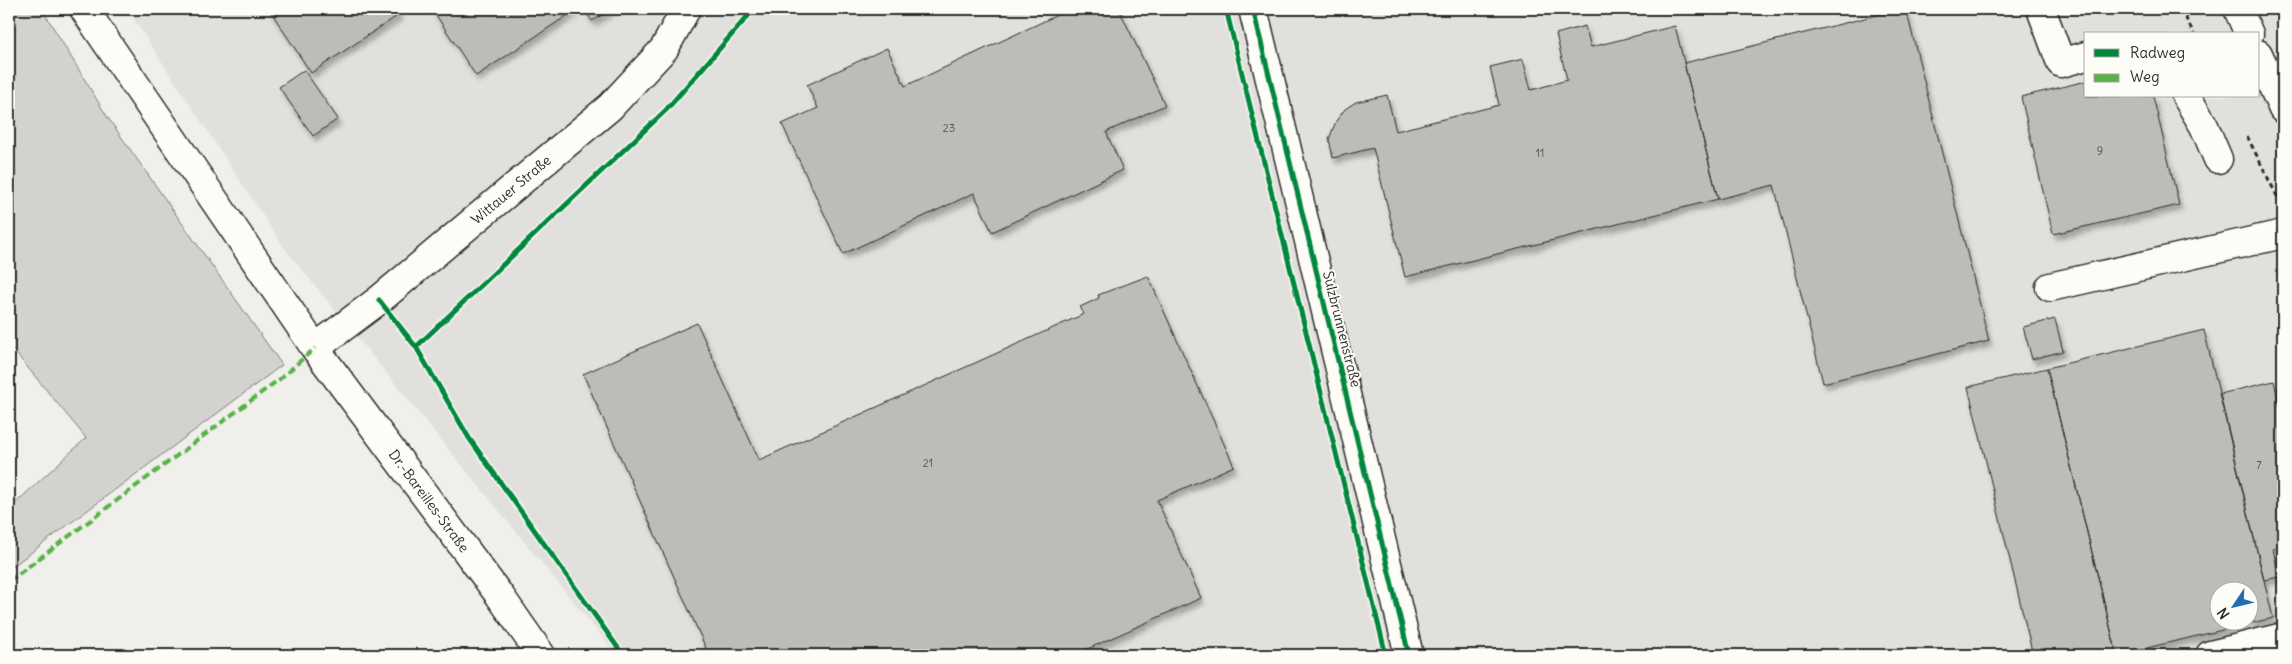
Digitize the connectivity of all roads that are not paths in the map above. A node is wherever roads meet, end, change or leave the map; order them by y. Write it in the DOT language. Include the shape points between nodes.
graph roads {
  1 [pos="84,9"];
  2 [pos="686,9"];
  3 [pos="1254,9"];
  4 [pos="2041,9"];
  5 [pos="2238,9"];
  6 [pos="2248,32"];
  7 [pos="2084,57"];
  8 [pos="2260,58"];
  9 [pos="2187,98"];
  10 [pos="2283,109"];
  11 [pos="2218,159"];
  12 [pos="2283,234"];
  13 [pos="2050,287"];
  14 [pos="315,348"];
  15 [pos="2283,639"];
  16 [pos="541,655"];
  17 [pos="1409,655"];
  18 [pos="2210,655"];
  1 -- 14 [label="street, Dr.-Bareilles-Straße"];
  2 -- 14 [label="street, Wittauer Straße" via="664,49 610,107 380,300"];
  3 -- 17 [label="street, Sulzbrunnenstraße"];
  4 -- 7 [label="street" via="2061,63"];
  5 -- 6 [label="street"];
  8 -- 10 [label="street"];
  9 -- 11 [label="street"];
  12 -- 13 [label="street"];
  14 -- 16 [label="street, Dr.-Bareilles-Straße"];
  15 -- 18 [label="street"];
}
